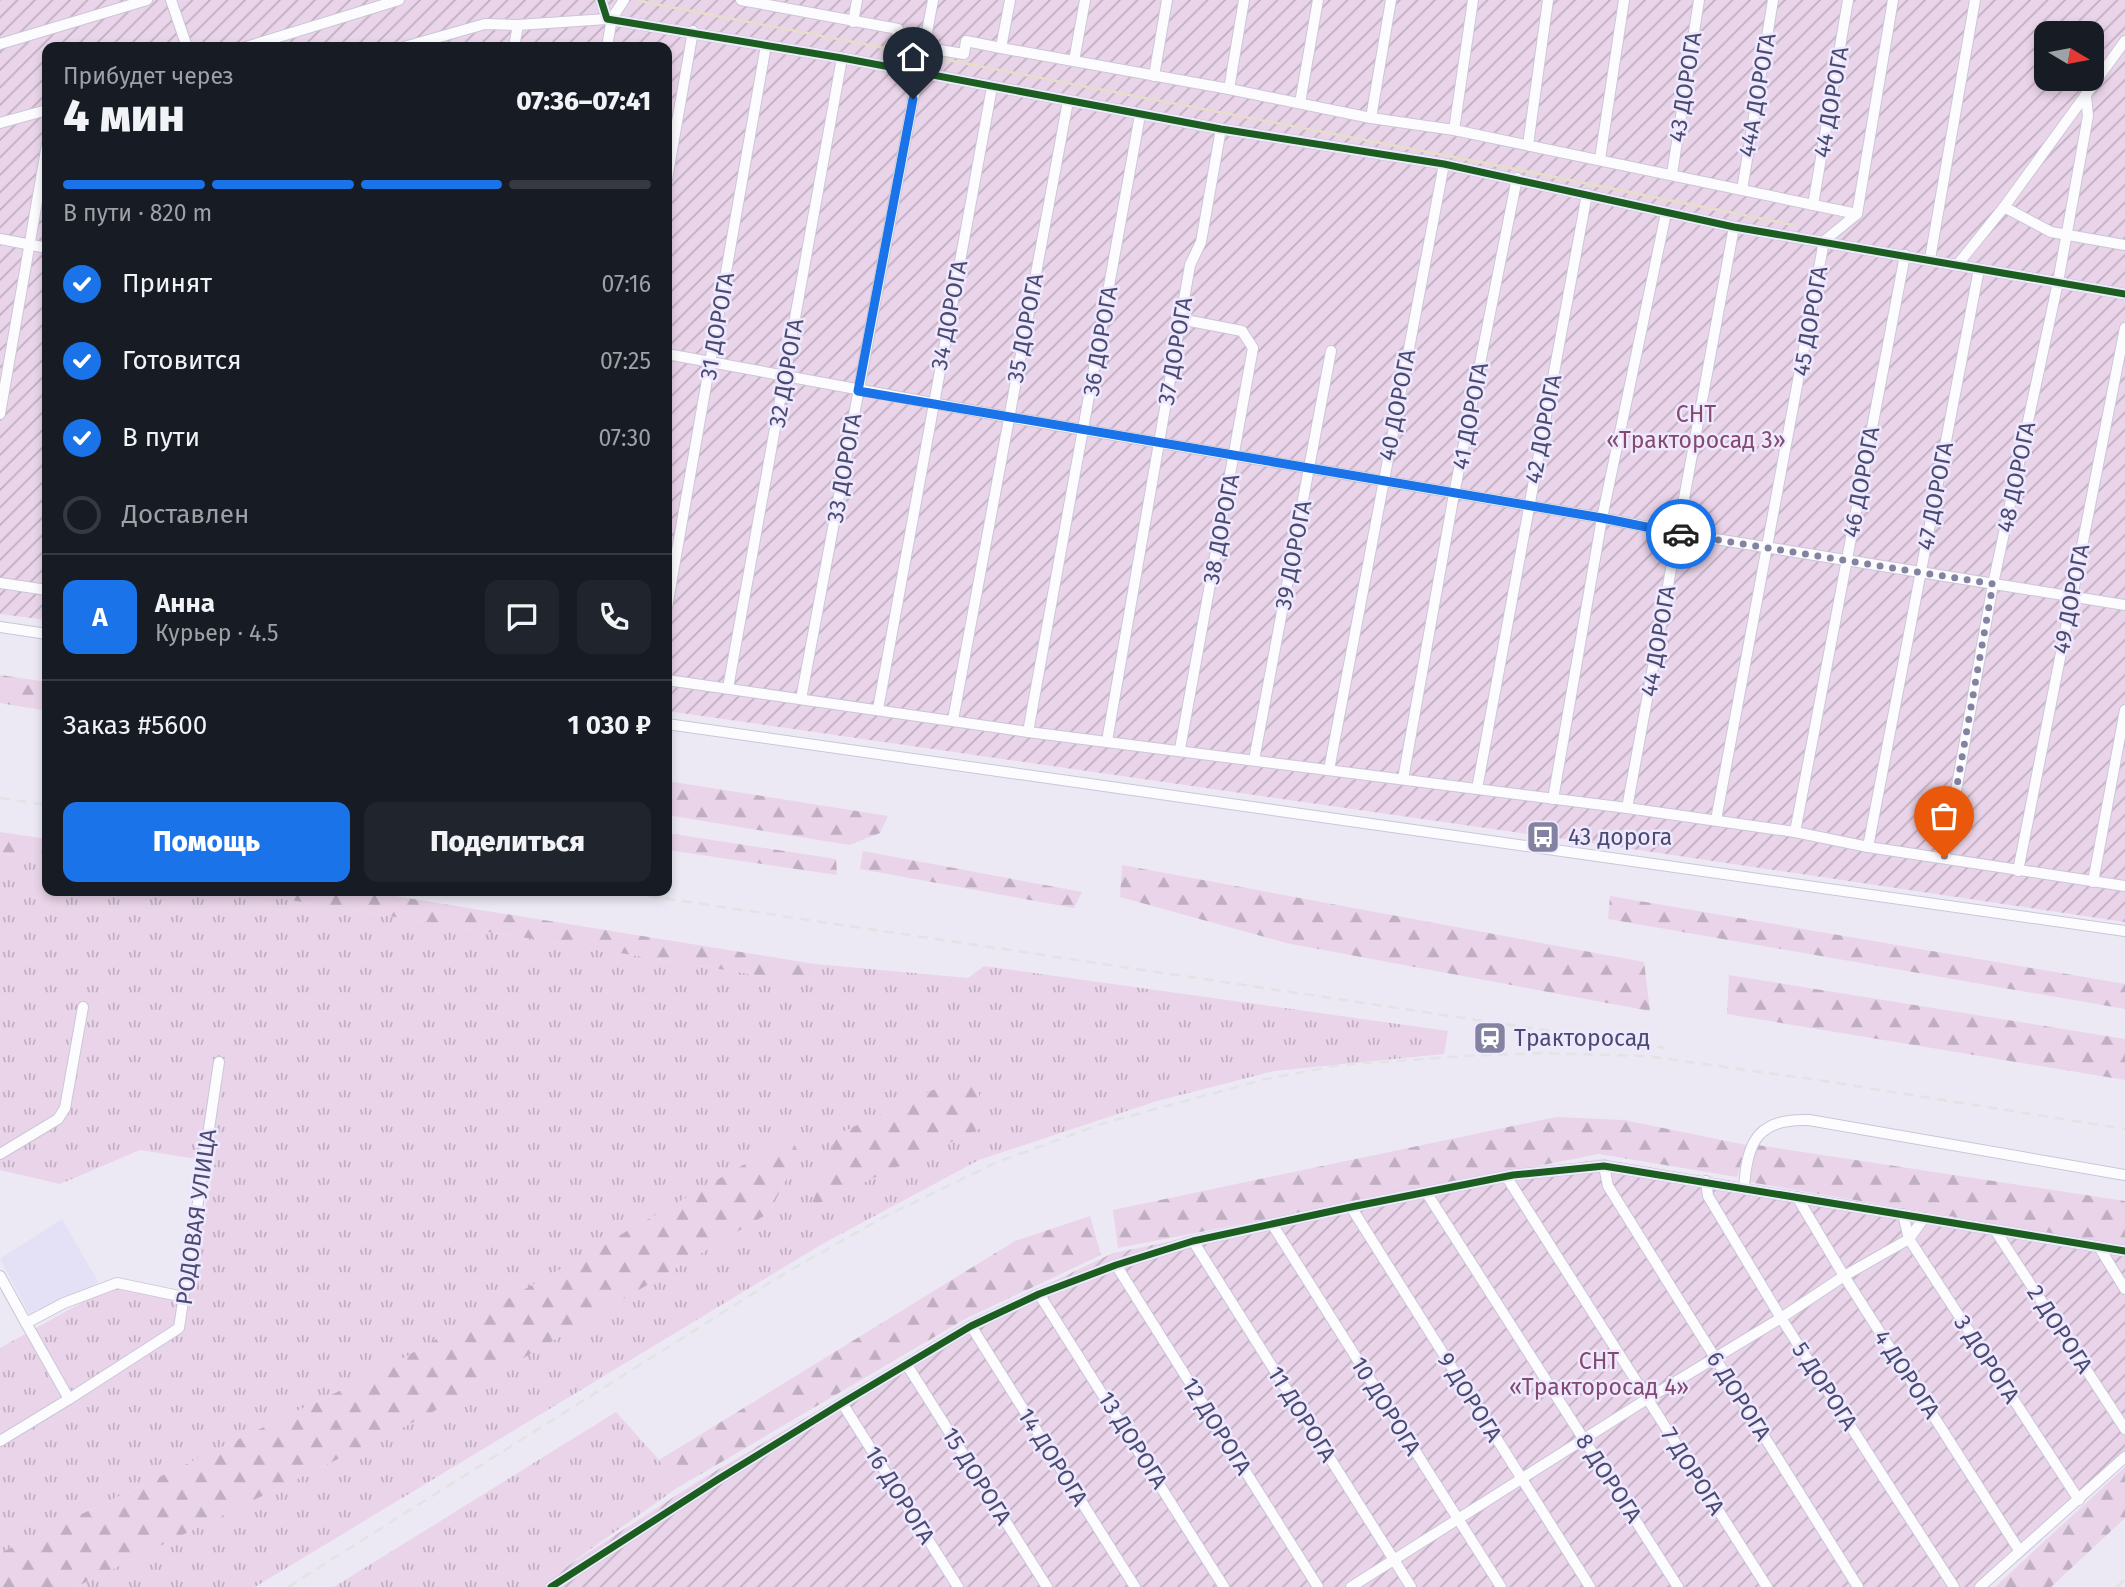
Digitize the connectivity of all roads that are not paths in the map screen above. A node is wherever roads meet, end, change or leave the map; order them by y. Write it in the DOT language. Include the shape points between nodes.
graph roads {
  1 [pos="146,0"];
  2 [pos="171,0"];
  3 [pos="399,0"];
  4 [pos="601,0"];
  5 [pos="624,0"];
  6 [pos="741,0"];
  7 [pos="857,0"];
  8 [pos="933,0"];
  9 [pos="1010,0"];
  10 [pos="1086,0"];
  11 [pos="1167,0"];
  12 [pos="1244,0"];
  13 [pos="1318,0"];
  14 [pos="1391,0"];
  15 [pos="1473,0"];
  16 [pos="1548,0"];
  17 [pos="1624,0"];
  18 [pos="1699,0"];
  19 [pos="1773,0"];
  20 [pos="1848,0"];
  21 [pos="1893,0"];
  22 [pos="1975,0"];
  23 [pos="780,3"];
  24 [pos="609,18"];
  25 [pos="853,22"];
  26 [pos="518,25"];
  27 [pos="693,31"];
  28 [pos="2125,41"];
  29 [pos="185,42"];
  30 [pos="262,42"];
  31 [pos="441,42"];
  32 [pos="515,42"];
  33 [pos="607,42"];
  34 [pos="0,44"];
  35 [pos="766,45"];
  36 [pos="924,48"];
  37 [pos="1001,48"];
  38 [pos="842,58"];
  39 [pos="1074,61"];
  40 [pos="918,73"];
  41 [pos="1154,76"];
  42 [pos="992,87"];
  43 [pos="1229,89"];
  44 [pos="2086,96"];
  45 [pos="1068,101"];
  46 [pos="1300,103"];
  47 [pos="42,111"];
  48 [pos="1140,115"];
  49 [pos="1371,118"];
  50 [pos="0,122"];
  51 [pos="1222,129"];
  52 [pos="1454,130"];
  53 [pos="1528,145"];
  54 [pos="672,151"];
  55 [pos="1600,159"];
  56 [pos="1444,164"];
  57 [pos="42,173"];
  58 [pos="1672,174"];
  59 [pos="1517,178"];
  60 [pos="1742,190"];
  61 [pos="1587,194"];
  62 [pos="1813,205"];
  63 [pos="2004,207"];
  64 [pos="1666,213"];
  65 [pos="1857,214"];
  66 [pos="1734,227"];
  67 [pos="2067,235"];
  68 [pos="0,239"];
  69 [pos="1824,241"];
  70 [pos="30,244"];
  71 [pos="2125,245"];
  72 [pos="42,247"];
  73 [pos="1905,255"];
  74 [pos="1930,260"];
  75 [pos="1958,264"];
  76 [pos="1979,269"];
  77 [pos="2058,282"];
  78 [pos="2125,294"];
  79 [pos="1180,319"];
  80 [pos="2125,328"];
  81 [pos="1331,351"];
  82 [pos="672,355"];
  83 [pos="711,362"];
  84 [pos="785,376"];
  85 [pos="858,391"];
  86 [pos="933,404"];
  87 [pos="0,414"];
  88 [pos="1008,417"];
  89 [pos="1084,430"];
  90 [pos="1160,443"];
  91 [pos="1235,455"];
  92 [pos="1310,469"];
  93 [pos="1382,482"];
  94 [pos="1454,494"];
  95 [pos="1529,506"];
  96 [pos="1602,518"];
  97 [pos="1678,533"];
  98 [pos="1768,548"];
  99 [pos="1846,559"];
  100 [pos="1920,573"];
  101 [pos="672,579"];
  102 [pos="0,583"];
  103 [pos="1993,584"];
  104 [pos="42,589"];
  105 [pos="2072,595"];
  106 [pos="2125,605"];
  107 [pos="0,627"];
  108 [pos="42,633"];
  109 [pos="672,681"];
  110 [pos="728,688"];
  111 [pos="801,699"];
  112 [pos="878,709"];
  113 [pos="2125,710"];
  114 [pos="953,720"];
  115 [pos="672,725"];
  116 [pos="1028,732"];
  117 [pos="1107,741"];
  118 [pos="1180,749"];
  119 [pos="1254,760"];
  120 [pos="1329,770"];
  121 [pos="1403,779"];
  122 [pos="1477,789"];
  123 [pos="1553,799"];
  124 [pos="1627,808"];
  125 [pos="1716,821"];
  126 [pos="1795,832"];
  127 [pos="1868,847"];
  128 [pos="1944,858"];
  129 [pos="2018,871"];
  130 [pos="2093,882"];
  131 [pos="2125,886"];
  132 [pos="2125,931"];
  133 [pos="82,1007"];
  134 [pos="219,1062"];
  135 [pos="0,1154"];
  136 [pos="1604,1166"];
  137 [pos="2125,1175"];
  138 [pos="1506,1177"];
  139 [pos="1706,1181"];
  140 [pos="1744,1188"];
  141 [pos="1426,1192"];
  142 [pos="1797,1197"];
  143 [pos="1351,1207"];
  144 [pos="1903,1214"];
  145 [pos="1924,1218"];
  146 [pos="1272,1224"];
  147 [pos="1995,1230"];
  148 [pos="1909,1239"];
  149 [pos="1193,1241"];
  150 [pos="2099,1247"];
  151 [pos="2125,1251"];
  152 [pos="1116,1265"];
  153 [pos="0,1276"];
  154 [pos="1844,1276"];
  155 [pos="2125,1289"];
  156 [pos="1039,1294"];
  157 [pos="184,1297"];
  158 [pos="1781,1318"];
  159 [pos="26,1323"];
  160 [pos="971,1326"];
  161 [pos="1715,1357"];
  162 [pos="907,1366"];
  163 [pos="69,1399"];
  164 [pos="1647,1399"];
  165 [pos="842,1403"];
  166 [pos="2125,1429"];
  167 [pos="0,1440"];
  168 [pos="1584,1440"];
  169 [pos="2125,1457"];
  170 [pos="1521,1479"];
  171 [pos="2078,1500"];
  172 [pos="1458,1520"];
  173 [pos="2019,1550"];
  174 [pos="1394,1560"];
  175 [pos="551,1587"];
  176 [pos="958,1587"];
  177 [pos="1047,1587"];
  178 [pos="1135,1587"];
  179 [pos="1224,1587"];
  180 [pos="1318,1587"];
  181 [pos="1351,1587"];
  182 [pos="1411,1587"];
  183 [pos="1501,1587"];
  184 [pos="1590,1587"];
  185 [pos="1678,1587"];
  186 [pos="1767,1587"];
  187 [pos="1858,1587"];
  188 [pos="1954,1587"];
  189 [pos="1980,1587"];
  1 -- 34 [label="street"];
  2 -- 29 [label="street"];
  3 -- 30 [label="street"];
  4 -- 24 [label="street"];
  5 -- 24 [label="street"];
  6 -- 23 [label="street"];
  7 -- 25 [label="street"];
  8 -- 36 [label="street"];
  9 -- 37 [label="street"];
  10 -- 39 [label="street"];
  11 -- 41 [label="street"];
  12 -- 43 [label="street"];
  13 -- 46 [label="street"];
  14 -- 49 [label="street"];
  15 -- 52 [label="street"];
  16 -- 53 [label="street"];
  17 -- 55 [label="street"];
  18 -- 58 [label="street, 43 ДОРОГА"];
  19 -- 60 [label="street, 44А ДОРОГА"];
  20 -- 62 [label="street, 44 ДОРОГА"];
  21 -- 65 [label="street"];
  22 -- 74 [label="street"];
  23 -- 25 [label="street"];
  24 -- 26 [label="street"];
  24 -- 27 [label="street"];
  24 -- 33 [label="street"];
  25 -- 36 [label="street" via="898,29 896,43"];
  26 -- 31 [label="street" via="485,24"];
  26 -- 32 [label="street"];
  27 -- 35 [label="street"];
  27 -- 54 [label="street"];
  28 -- 44 [label="street"];
  35 -- 38 [label="street"];
  35 -- 83 [label="street, 31 ДОРОГА"];
  36 -- 37 [label="street" via="964,54 966,41"];
  37 -- 39 [label="street"];
  38 -- 40 [label="street"];
  38 -- 84 [label="street, 32 ДОРОГА"];
  39 -- 41 [label="street"];
  40 -- 42 [label="street"];
  40 -- 85 [label="street, 33 ДОРОГА"];
  41 -- 43 [label="street"];
  42 -- 45 [label="street"];
  42 -- 86 [label="street, 34 ДОРОГА"];
  43 -- 46 [label="street"];
  44 -- 63 [label="street"];
  44 -- 67 [label="street, 48 ДОРОГА" via="2088,116"];
  45 -- 48 [label="street"];
  45 -- 88 [label="street, 35 ДОРОГА"];
  46 -- 49 [label="street"];
  47 -- 50 [label="street"];
  48 -- 51 [label="street"];
  48 -- 89 [label="street, 36 ДОРОГА"];
  49 -- 52 [label="street"];
  51 -- 56 [label="street"];
  51 -- 79 [label="street, 37 ДОРОГА" via="1201,242 1190,264"];
  52 -- 53 [label="street"];
  53 -- 55 [label="street"];
  55 -- 58 [label="street"];
  56 -- 59 [label="street"];
  56 -- 93 [label="street, 40 ДОРОГА"];
  57 -- 70 [label="street"];
  58 -- 60 [label="street"];
  59 -- 61 [label="street"];
  59 -- 94 [label="street, 41 ДОРОГА"];
  60 -- 62 [label="street"];
  61 -- 64 [label="street"];
  61 -- 95 [label="street, 42 ДОРОГА"];
  62 -- 65 [label="street"];
  63 -- 67 [label="street" via="2051,232"];
  63 -- 75 [label="street"];
  64 -- 66 [label="street"];
  64 -- 96 [label="street"];
  65 -- 69 [label="street, 45 ДОРОГА"];
  66 -- 69 [label="street"];
  66 -- 97 [label="street, 44 ДОРОГА"];
  67 -- 71 [label="street"];
  67 -- 77 [label="street, 48 ДОРОГА"];
  68 -- 70 [label="street"];
  69 -- 73 [label="street"];
  69 -- 98 [label="street, 45 ДОРОГА"];
  70 -- 72 [label="street"];
  70 -- 87 [label="street"];
  73 -- 74 [label="street"];
  73 -- 99 [label="street, 46 ДОРОГА"];
  74 -- 75 [label="street"];
  75 -- 76 [label="street"];
  76 -- 77 [label="street"];
  76 -- 100 [label="street, 47 ДОРОГА"];
  77 -- 78 [label="street"];
  77 -- 103 [label="street, 48 ДОРОГА"];
  79 -- 90 [label="street, 37 ДОРОГА"];
  79 -- 91 [label="street, 38 ДОРОГА" via="1241,331 1253,348"];
  80 -- 105 [label="street, 49 ДОРОГА"];
  81 -- 92 [label="street, 39 ДОРОГА"];
  82 -- 83 [label="street"];
  83 -- 84 [label="street"];
  83 -- 101 [label="street, 31 ДОРОГА"];
  84 -- 85 [label="street"];
  84 -- 110 [label="street, 32 ДОРОГА"];
  85 -- 86 [label="street"];
  85 -- 111 [label="street, 33 ДОРОГА"];
  86 -- 88 [label="street"];
  86 -- 112 [label="street, 34 ДОРОГА"];
  88 -- 89 [label="street"];
  88 -- 114 [label="street, 35 ДОРОГА"];
  89 -- 90 [label="street"];
  89 -- 116 [label="street, 36 ДОРОГА"];
  90 -- 91 [label="street"];
  90 -- 117 [label="street, 37 ДОРОГА"];
  91 -- 92 [label="street"];
  91 -- 118 [label="street, 38 ДОРОГА"];
  92 -- 93 [label="street"];
  92 -- 119 [label="street, 39 ДОРОГА"];
  93 -- 94 [label="street"];
  93 -- 120 [label="street, 40 ДОРОГА"];
  94 -- 95 [label="street"];
  94 -- 121 [label="street, 41 ДОРОГА"];
  95 -- 96 [label="street"];
  95 -- 122 [label="street, 42 ДОРОГА"];
  96 -- 97 [label="street"];
  96 -- 123 [label="street"];
  97 -- 98 [label="street"];
  97 -- 124 [label="street, 44 ДОРОГА"];
  98 -- 99 [label="street"];
  98 -- 125 [label="street, 45 ДОРОГА"];
  99 -- 100 [label="street"];
  99 -- 126 [label="street, 46 ДОРОГА"];
  100 -- 103 [label="street"];
  100 -- 127 [label="street, 47 ДОРОГА"];
  102 -- 104 [label="street"];
  103 -- 105 [label="street"];
  103 -- 128 [label="street, 48 ДОРОГА"];
  105 -- 106 [label="street"];
  105 -- 129 [label="street, 49 ДОРОГА"];
  107 -- 108 [label="street"];
  109 -- 110 [label="street"];
  110 -- 111 [label="street"];
  111 -- 112 [label="street"];
  112 -- 114 [label="street"];
  113 -- 130 [label="street"];
  114 -- 116 [label="street"];
  115 -- 132 [label="street"];
  116 -- 117 [label="street"];
  117 -- 118 [label="street"];
  118 -- 119 [label="street"];
  119 -- 120 [label="street"];
  120 -- 121 [label="street"];
  121 -- 122 [label="street"];
  122 -- 123 [label="street"];
  123 -- 124 [label="street"];
  124 -- 125 [label="street"];
  125 -- 126 [label="street"];
  126 -- 127 [label="street"];
  127 -- 128 [label="street"];
  128 -- 129 [label="street"];
  129 -- 130 [label="street"];
  130 -- 131 [label="street"];
  133 -- 135 [label="street" via="65,1108 58,1119"];
  134 -- 157 [label="street, РОДОВАЯ УЛИЦА"];
  136 -- 138 [label="street"];
  136 -- 139 [label="street"];
  136 -- 161 [label="street, 6 ДОРОГА" via="1608,1186"];
  137 -- 140 [label="street" via="1793,1119 1777,1121 1756,1139 1746,1159"];
  138 -- 141 [label="street"];
  138 -- 164 [label="street, 7 ДОРОГА"];
  139 -- 140 [label="street"];
  139 -- 158 [label="street, 5 ДОРОГА" via="1708,1196"];
  140 -- 142 [label="street"];
  141 -- 143 [label="street"];
  141 -- 168 [label="street, 8 ДОРОГА"];
  142 -- 144 [label="street"];
  142 -- 154 [label="street, 4 ДОРОГА"];
  143 -- 146 [label="street"];
  143 -- 170 [label="street, 9 ДОРОГА"];
  144 -- 145 [label="street"];
  144 -- 148 [label="street, 3 ДОРОГА"];
  145 -- 147 [label="street"];
  145 -- 148 [label="street"];
  146 -- 149 [label="street"];
  146 -- 172 [label="street, 10 ДОРОГА"];
  147 -- 150 [label="street"];
  147 -- 166 [label="street, 2 ДОРОГА"];
  148 -- 154 [label="street"];
  148 -- 171 [label="street, 3 ДОРОГА"];
  149 -- 152 [label="street"];
  149 -- 174 [label="street, 11 ДОРОГА"];
  150 -- 151 [label="street"];
  150 -- 155 [label="street"];
  152 -- 156 [label="street"];
  152 -- 180 [label="street, 12 ДОРОГА"];
  153 -- 159 [label="street"];
  154 -- 158 [label="street"];
  154 -- 173 [label="street, 4 ДОРОГА"];
  156 -- 160 [label="street"];
  156 -- 179 [label="street, 13 ДОРОГА"];
  157 -- 159 [label="street" via="117,1283"];
  157 -- 163 [label="street, РОДОВАЯ УЛИЦА" via="179,1328"];
  158 -- 161 [label="street"];
  158 -- 188 [label="street, 5 ДОРОГА"];
  159 -- 163 [label="street"];
  160 -- 162 [label="street"];
  160 -- 178 [label="street, 14 ДОРОГА"];
  161 -- 164 [label="street"];
  161 -- 187 [label="street, 6 ДОРОГА"];
  162 -- 165 [label="street"];
  162 -- 177 [label="street, 15 ДОРОГА"];
  163 -- 167 [label="street, РОДОВАЯ УЛИЦА"];
  164 -- 168 [label="street"];
  164 -- 186 [label="street, 7 ДОРОГА"];
  165 -- 175 [label="street"];
  165 -- 176 [label="street, 16 ДОРОГА"];
  168 -- 170 [label="street"];
  168 -- 185 [label="street, 8 ДОРОГА"];
  169 -- 171 [label="street"];
  170 -- 172 [label="street"];
  170 -- 184 [label="street, 9 ДОРОГА"];
  171 -- 173 [label="street"];
  172 -- 174 [label="street"];
  172 -- 183 [label="street, 10 ДОРОГА"];
  173 -- 189 [label="street"];
  174 -- 181 [label="street"];
  174 -- 182 [label="street, 11 ДОРОГА"];
}
